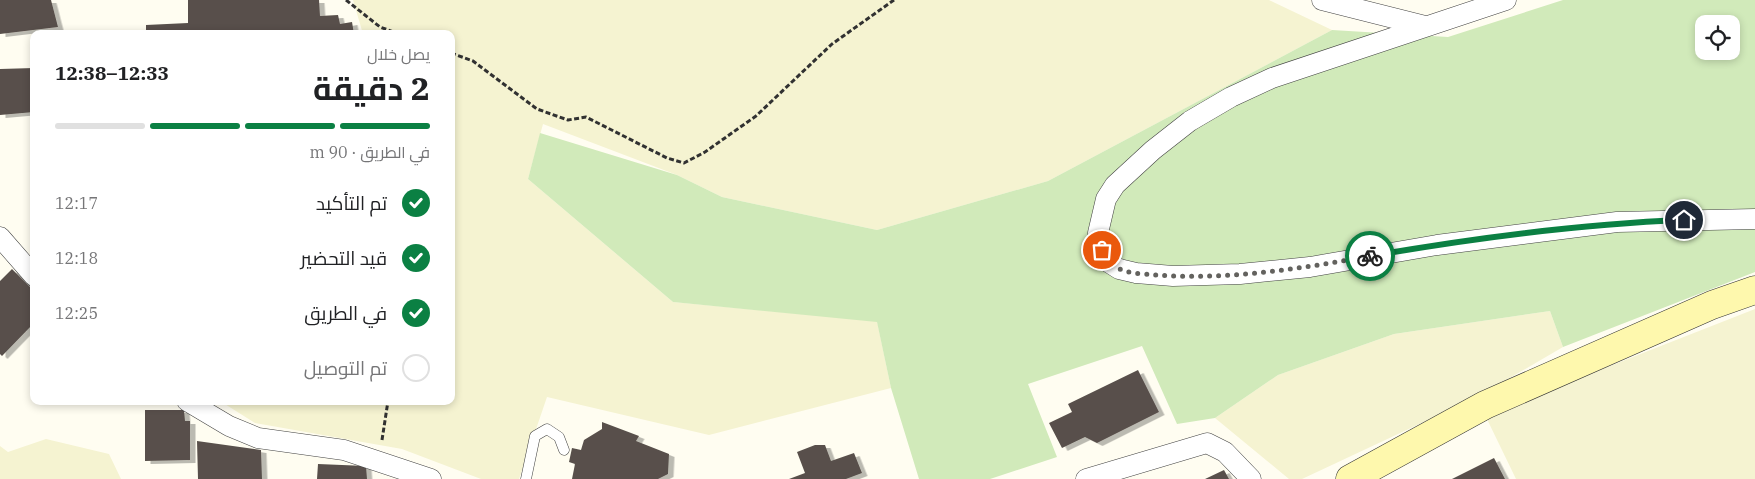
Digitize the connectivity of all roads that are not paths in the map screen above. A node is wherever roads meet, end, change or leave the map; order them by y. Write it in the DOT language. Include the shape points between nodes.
graph roads {
  1 [pos="1322,0"];
  2 [pos="1506,0"];
  3 [pos="1425,26"];
  4 [pos="1755,219"];
  5 [pos="0,237"];
  6 [pos="30,271"];
  7 [pos="1755,290"];
  8 [pos="193,405"];
  9 [pos="564,450"];
  10 [pos="431,479"];
  11 [pos="526,479"];
  12 [pos="1086,479"];
  13 [pos="1251,479"];
  14 [pos="1350,479"];
  1 -- 3 [label="street"];
  2 -- 3 [label="street"];
  3 -- 4 [label="street" via="1272,78 1190,121 1115,185 1106,199 1098,232 1108,262 1136,273 1173,276 1240,274 1310,267 1437,245 1617,222"];
  5 -- 6 [label="street"];
  7 -- 14 [label="main road" via="1712,305 1485,405"];
  8 -- 10 [label="street" via="258,438 336,449"];
  9 -- 11 [label="lane" via="559,437 546,429 535,436"];
  12 -- 13 [label="street" via="1207,443 1226,452"];
}
